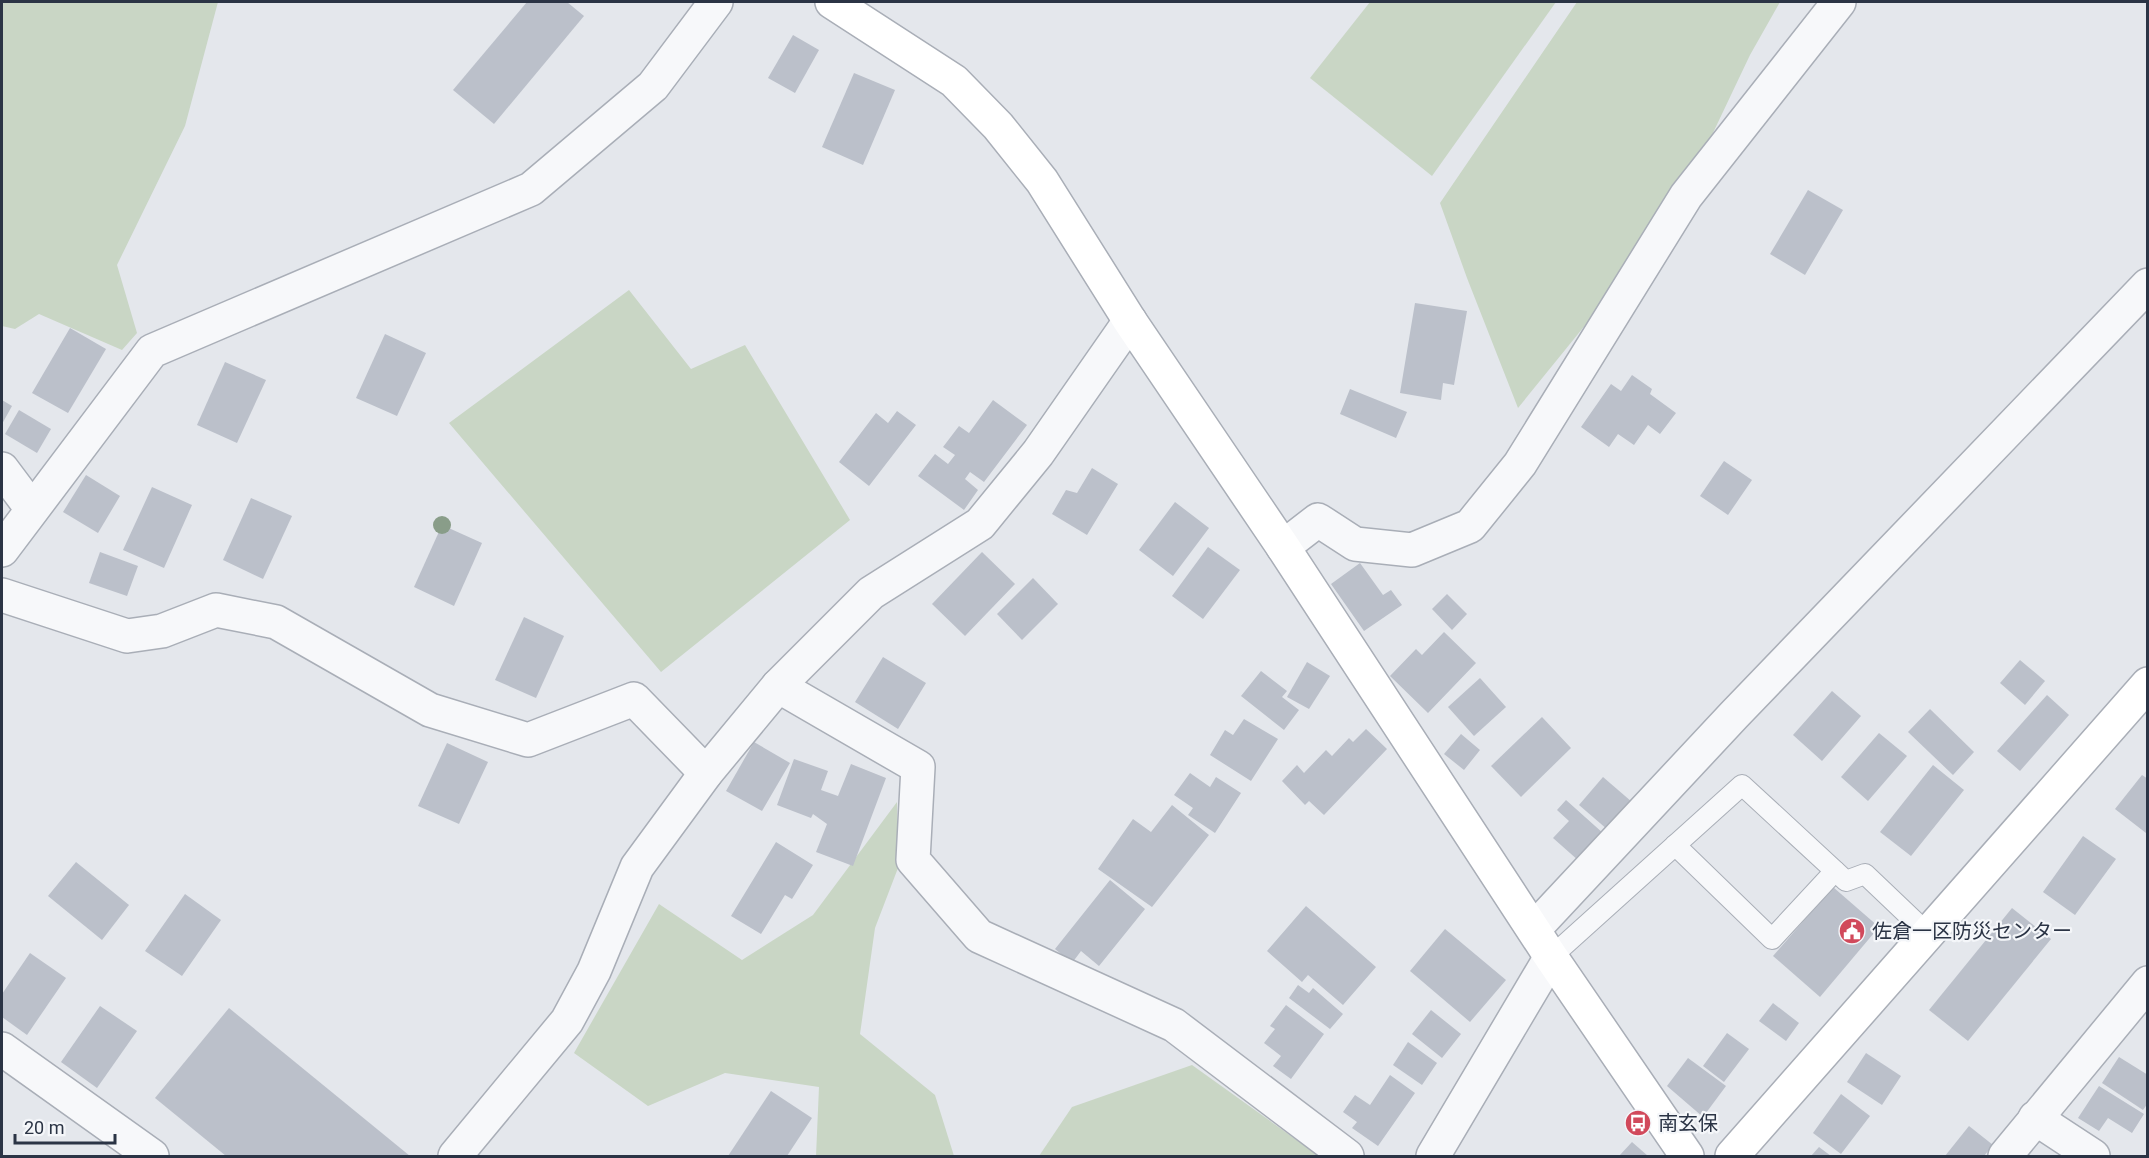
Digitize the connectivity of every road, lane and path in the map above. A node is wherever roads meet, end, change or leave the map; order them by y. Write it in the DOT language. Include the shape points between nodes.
graph roads {
  1 [pos="716,2"];
  2 [pos="832,2"];
  3 [pos="1839,2"];
  4 [pos="2148,285"];
  5 [pos="1130,321"];
  6 [pos="2,469"];
  7 [pos="32,509"];
  8 [pos="1282,547"];
  9 [pos="2,550"];
  10 [pos="2,595"];
  11 [pos="2148,684"];
  12 [pos="778,686"];
  13 [pos="706,773"];
  14 [pos="1675,845"];
  15 [pos="1835,871"];
  16 [pos="1534,929"];
  17 [pos="1928,934"];
  18 [pos="1551,957"];
  19 [pos="2148,983"];
  20 [pos="2,1050"];
  21 [pos="2036,1118"];
  22 [pos="152,1156"];
  23 [pos="454,1156"];
  24 [pos="1347,1156"];
  25 [pos="1433,1156"];
  26 [pos="1687,1156"];
  27 [pos="1732,1156"];
  28 [pos="2005,1156"];
  29 [pos="2092,1156"];
  1 -- 7 [label="street" via="653,86 531,189 152,351"];
  2 -- 5 [label="street" via="954,81 998,126 1041,181"];
  3 -- 8 [label="street" via="1686,196 1520,464 1470,526 1412,549 1355,544 1318,520"];
  4 -- 16 [label="street"];
  5 -- 8 [label="street"];
  5 -- 12 [label="street" via="1038,453 980,524 872,592"];
  6 -- 7 [label="street"];
  7 -- 9 [label="street"];
  8 -- 16 [label="street"];
  10 -- 13 [label="street" via="127,636 162,631 216,610 276,622 430,710 528,740 634,699"];
  11 -- 17 [label="street"];
  12 -- 13 [label="street"];
  12 -- 24 [label="street" via="918,767 913,860 979,936 1174,1025"];
  13 -- 23 [label="street" via="637,867 594,971 567,1021"];
  14 -- 15 [label="lane" via="1742,785"];
  14 -- 15 [label="lane" via="1772,939"];
  14 -- 18 [label="lane"];
  15 -- 17 [label="lane" via="1846,881 1865,874"];
  16 -- 18 [label="street"];
  17 -- 27 [label="street"];
  18 -- 25 [label="street"];
  18 -- 26 [label="street"];
  19 -- 21 [label="street"];
  20 -- 22 [label="street"];
  21 -- 28 [label="street"];
  21 -- 29 [label="street"];
}
